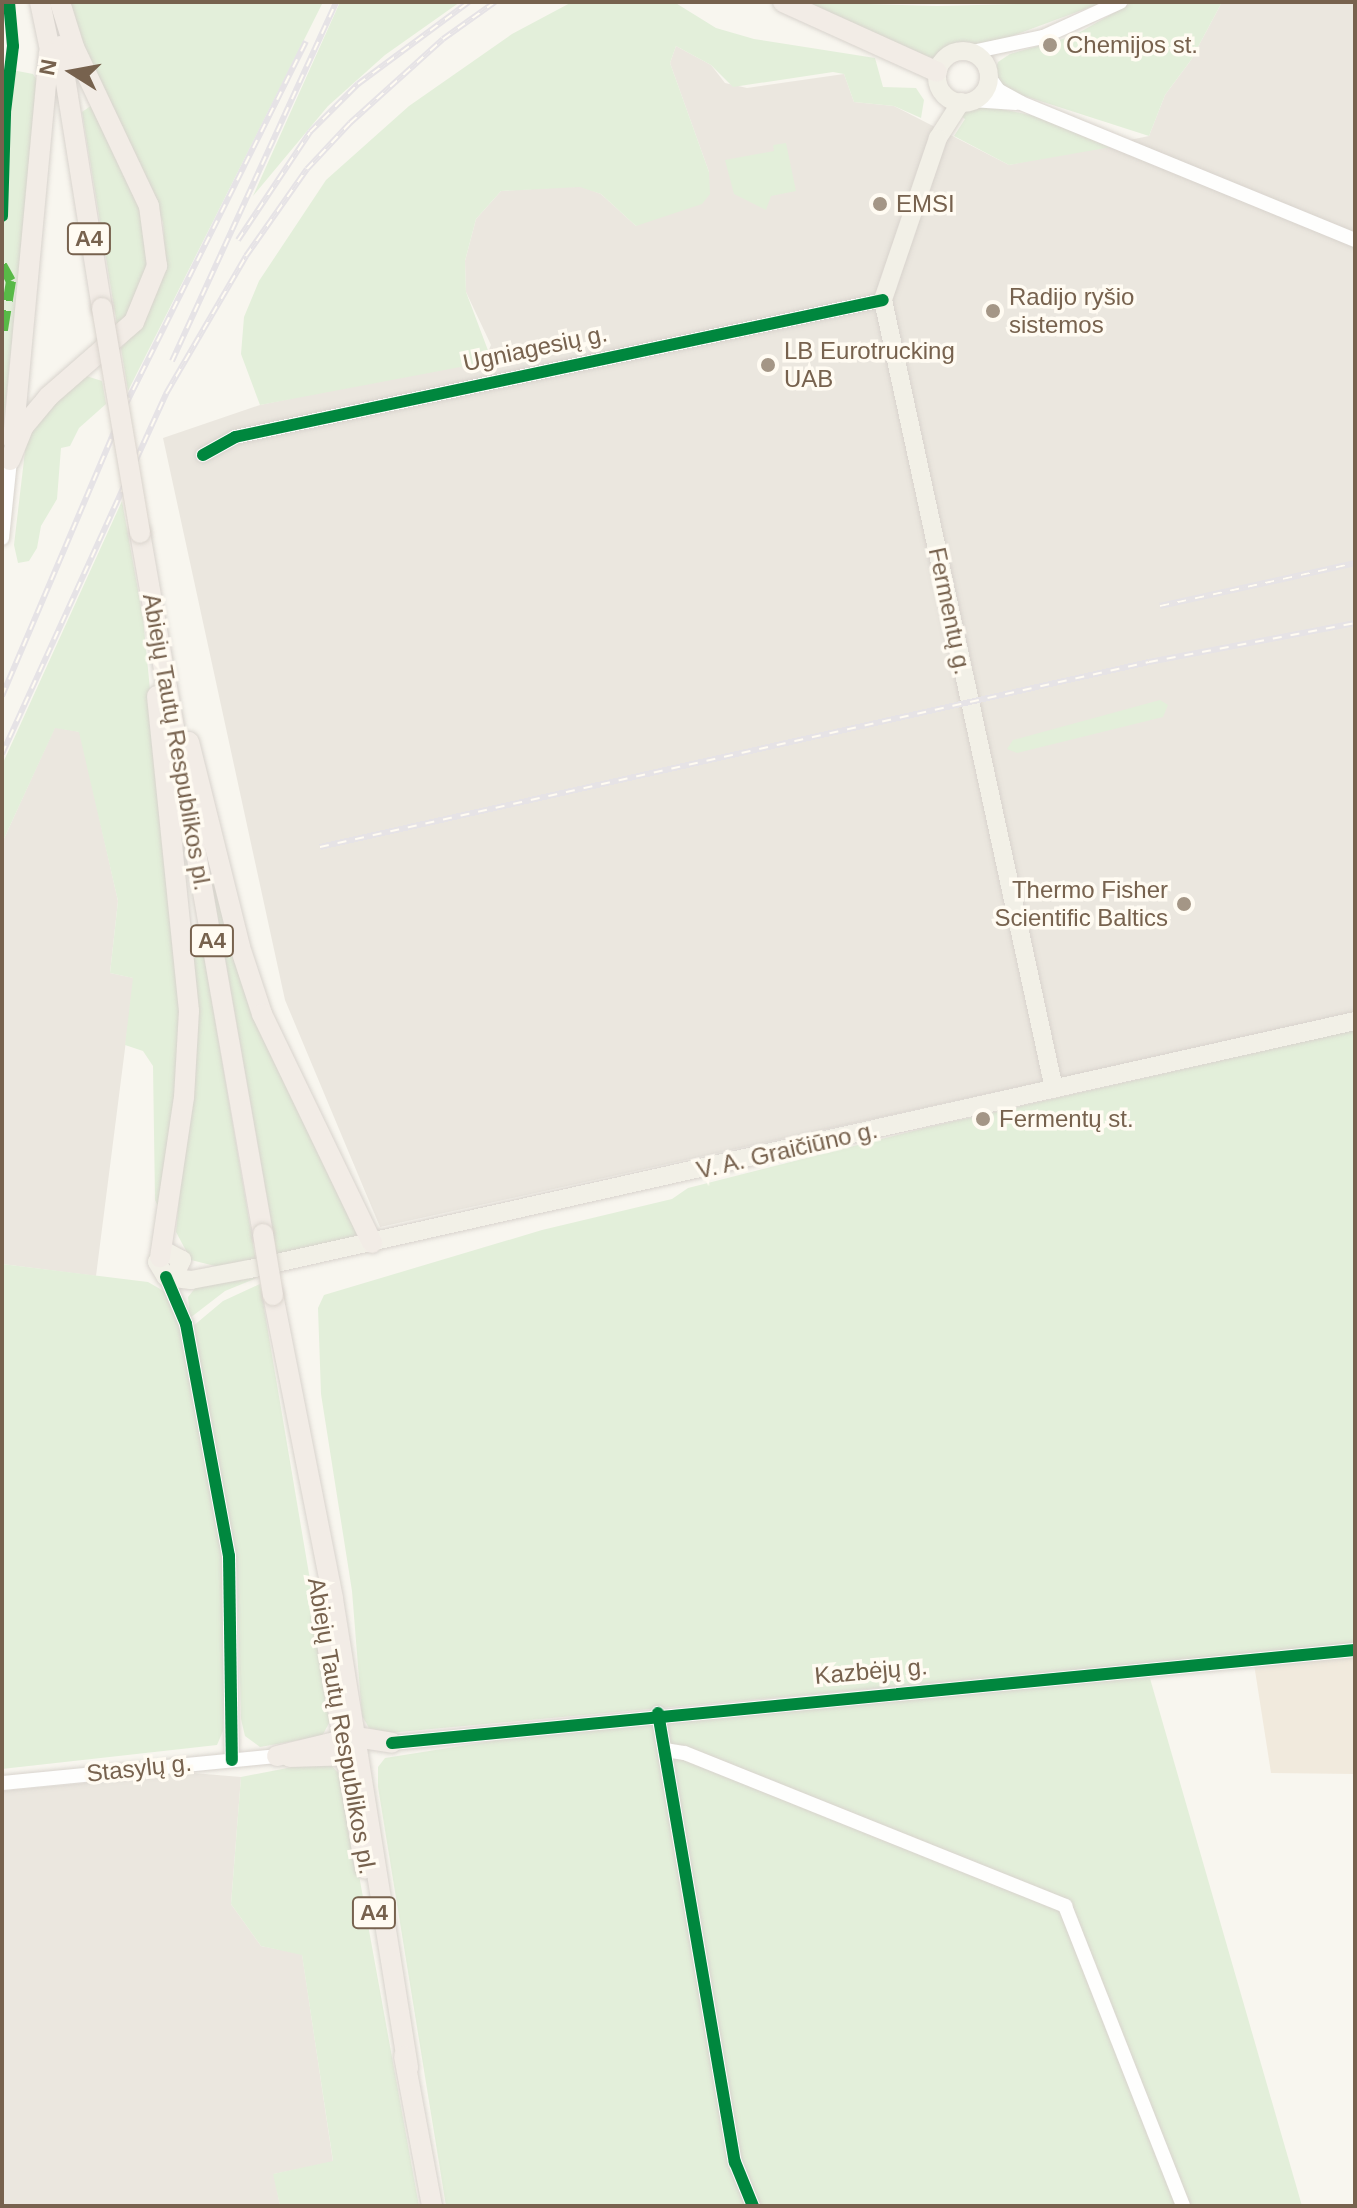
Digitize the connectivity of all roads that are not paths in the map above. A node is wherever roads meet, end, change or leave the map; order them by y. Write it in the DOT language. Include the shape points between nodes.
graph roads {
  1 [pos="40,2"];
  2 [pos="57,2"];
  3 [pos="783,2"];
  4 [pos="1120,2"];
  5 [pos="1007,47"];
  6 [pos="972,52"];
  7 [pos="49,53"];
  8 [pos="988,73"];
  9 [pos="939,82"];
  10 [pos="67,101"];
  11 [pos="967,101"];
  12 [pos="1021,103"];
  13 [pos="938,138"];
  14 [pos="77,171"];
  15 [pos="41,179"];
  16 [pos="1355,240"];
  17 [pos="883,300"];
  18 [pos="19,385"];
  19 [pos="48,397"];
  20 [pos="203,455"];
  21 [pos="10,460"];
  22 [pos="2,538"];
  23 [pos="156,620"];
  24 [pos="161,647"];
  25 [pos="1355,1021"];
  26 [pos="1054,1089"];
  27 [pos="372,1243"];
  28 [pos="160,1257"];
  29 [pos="177,1272"];
  30 [pos="1355,1650"];
  31 [pos="658,1713"];
  32 [pos="392,1743"];
  33 [pos="350,1747"];
  34 [pos="665,1750"];
  35 [pos="277,1756"];
  36 [pos="232,1760"];
  37 [pos="2,1783"];
  38 [pos="432,2206"];
  39 [pos="753,2206"];
  40 [pos="1183,2206"];
  1 -- 7 [label="highway, Abiejų Tautų Respublikos pl. / A4"];
  2 -- 10 [label="highway, Abiejų Tautų Respublikos pl. / A4"];
  2 -- 19 [label="highway" via="149,206 159,253 154,281 134,322"];
  3 -- 9 [label="highway"];
  4 -- 5 [label="street" via="1071,26"];
  5 -- 6 [label="street"];
  5 -- 8 [label="street"];
  6 -- 8 [label="main road"];
  6 -- 9 [label="main road" via="950,54"];
  7 -- 10 [label="highway, Abiejų Tautų Respublikos pl. / A4"];
  7 -- 15 [label="highway"];
  8 -- 11 [label="main road" via="984,91"];
  8 -- 12 [label="street" via="998,90"];
  9 -- 11 [label="main road"];
  9 -- 13 [label="main road"];
  10 -- 14 [label="highway, Abiejų Tautų Respublikos pl. / A4"];
  11 -- 12 [label="street"];
  11 -- 13 [label="main road"];
  12 -- 16 [label="street"];
  13 -- 17 [label="main road"];
  14 -- 15 [label="highway" via="52,163"];
  14 -- 23 [label="highway, Abiejų Tautų Respublikos pl. / A4, bridge"];
  15 -- 18 [label="highway"];
  17 -- 20 [label="street, Ugniagesių g." via="235,437"];
  17 -- 26 [label="main road, Fermentų g."];
  18 -- 19 [label="highway" via="31,399"];
  18 -- 21 [label="highway"];
  19 -- 21 [label="highway" via="24,426"];
  21 -- 22 [label="street"];
  23 -- 24 [label="highway, Abiejų Tautų Respublikos pl. / A4"];
  23 -- 28 [label="highway" via="159,720 189,1011 184,1097"];
  24 -- 27 [label="highway" via="250,981"];
  24 -- 33 [label="highway, Abiejų Tautų Respublikos pl. / A4, bridge"];
  25 -- 26 [label="main road, V. A. Graičiūno g."];
  26 -- 27 [label="main road, V. A. Graičiūno g."];
  27 -- 29 [label="main road, V. A. Graičiūno g." via="217,1275"];
  28 -- 29 [label="main road, V. A. Graičiūno g." via="172,1252"];
  29 -- 36 [label="street" via="229,1556"];
  30 -- 31 [label="street, Kazbėjų g."];
  31 -- 32 [label="street, Kazbėjų g."];
  31 -- 34 [label="street"];
  32 -- 33 [label="highway"];
  33 -- 35 [label="highway"];
  33 -- 38 [label="highway, Abiejų Tautų Respublikos pl. / A4"];
  34 -- 39 [label="street" via="735,2162"];
  34 -- 40 [label="street" via="685,1753 1065,1906"];
  35 -- 36 [label="street, Stasylų g."];
  36 -- 37 [label="street, Stasylų g."];
}
